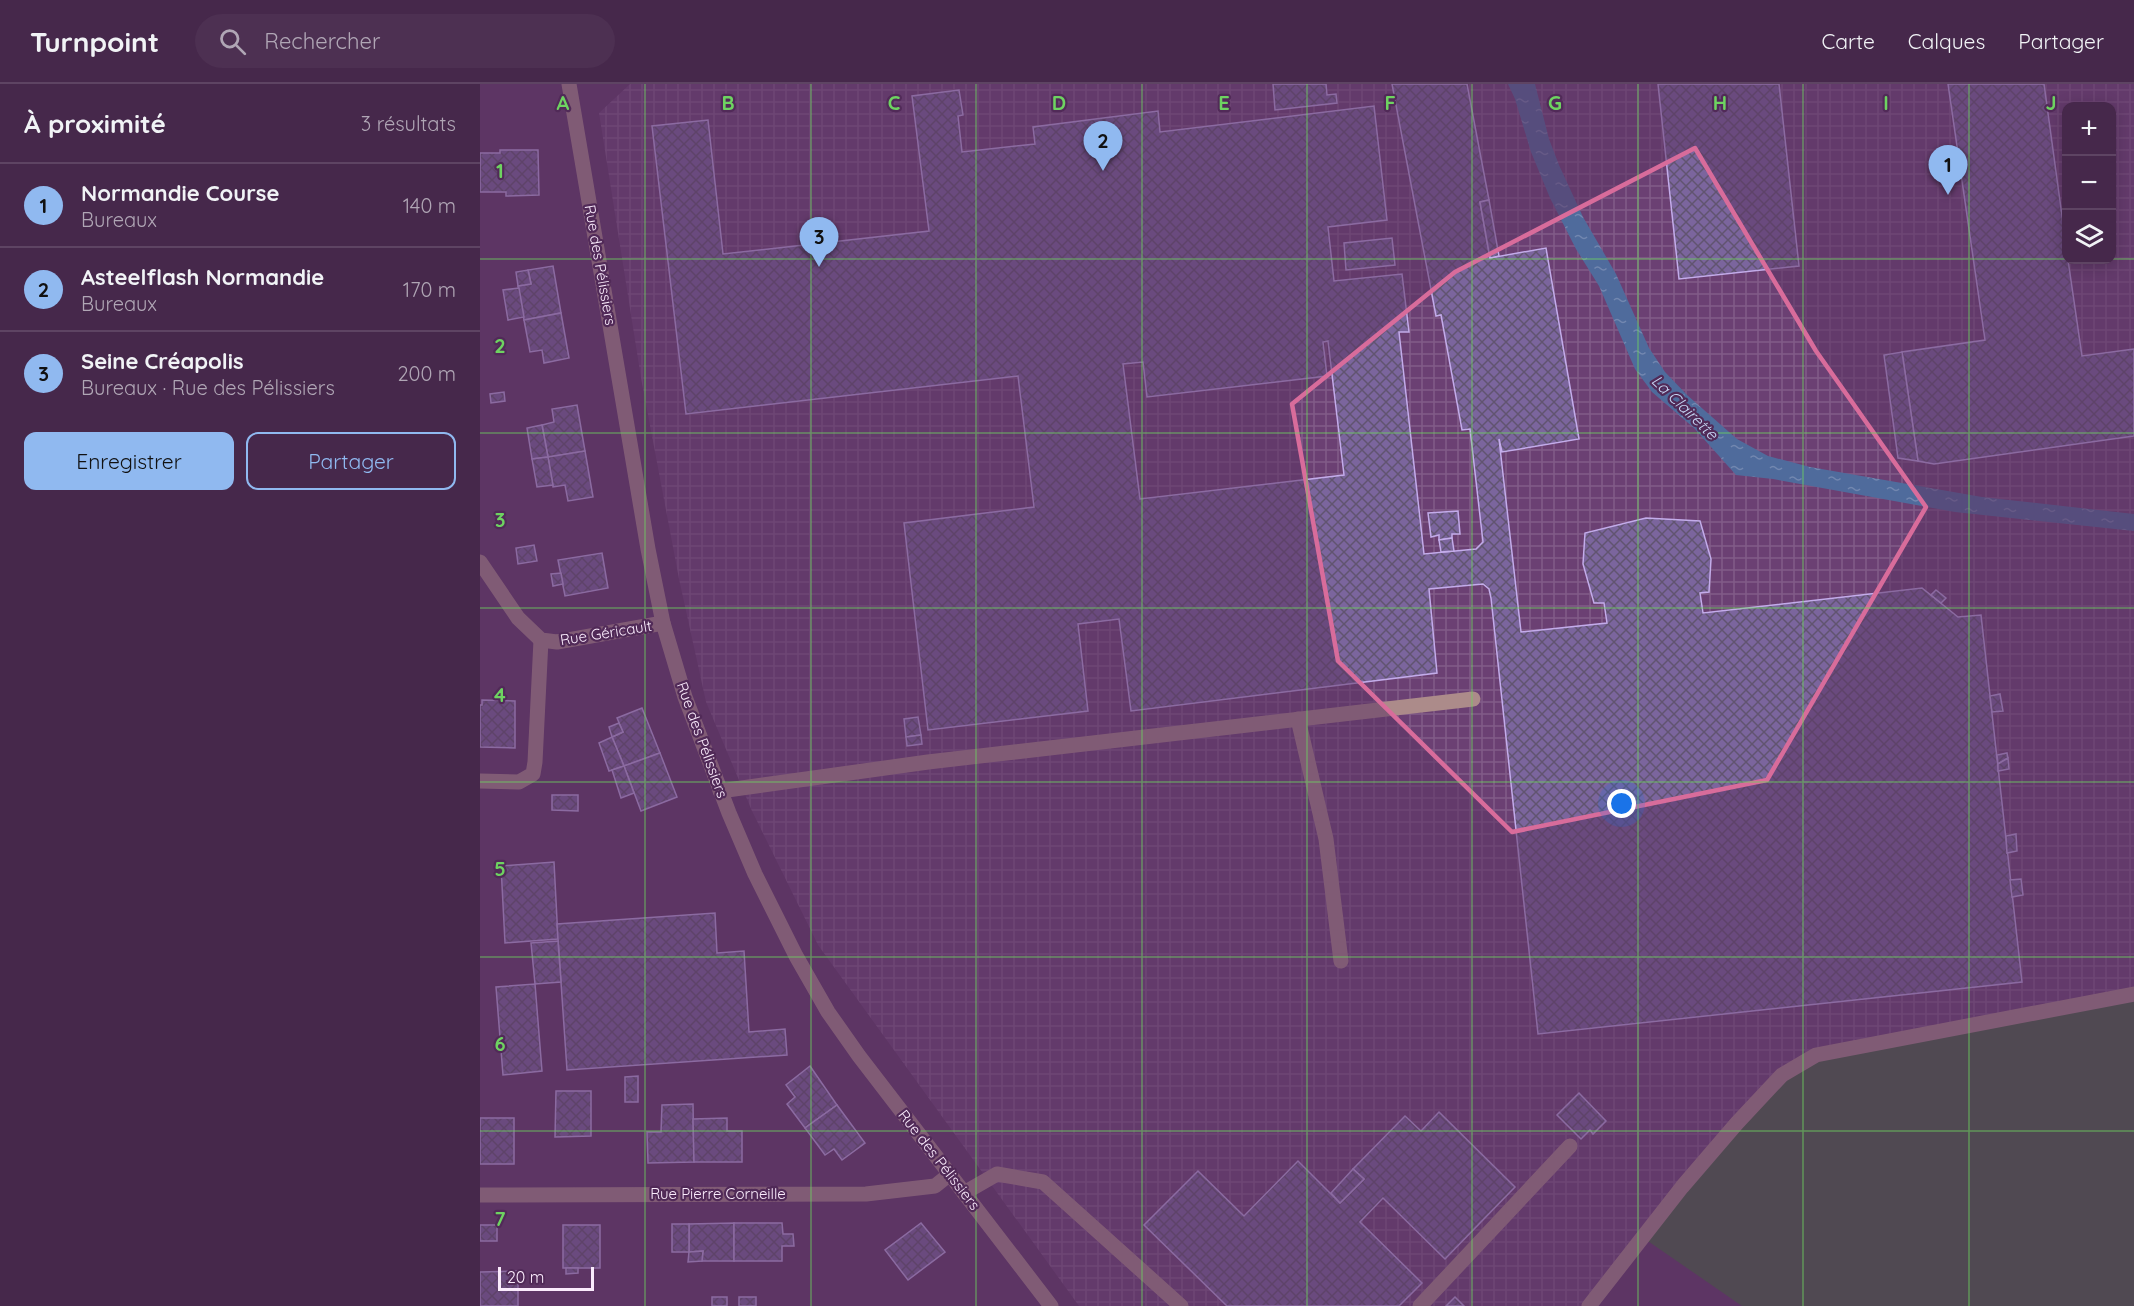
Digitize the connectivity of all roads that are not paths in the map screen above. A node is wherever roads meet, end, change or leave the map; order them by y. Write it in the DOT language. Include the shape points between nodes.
graph roads {
  1 [pos="569,84"];
  2 [pos="480,561"];
  3 [pos="663,624"];
  4 [pos="541,640"];
  5 [pos="1473,699"];
  6 [pos="1298,719"];
  7 [pos="480,781"];
  8 [pos="720,791"];
  9 [pos="1341,961"];
  10 [pos="2134,994"];
  11 [pos="1570,1146"];
  12 [pos="950,1174"];
  13 [pos="964,1193"];
  14 [pos="480,1195"];
  15 [pos="1052,1306"];
  16 [pos="1180,1306"];
  17 [pos="1420,1306"];
  18 [pos="1589,1306"];
  1 -- 3 [label="street, Rue des Pélissiers"];
  2 -- 4 [label="street, Rue Géricault" via="518,618"];
  3 -- 4 [label="street, Rue Géricault" via="557,642"];
  3 -- 8 [label="street, Rue des Pélissiers"];
  4 -- 7 [label="street" via="533,774 519,782"];
  5 -- 6 [label="street"];
  6 -- 8 [label="street" via="928,762"];
  6 -- 9 [label="street" via="1326,838"];
  8 -- 12 [label="street, Rue des Pélissiers" via="755,874 828,1012"];
  10 -- 18 [label="street" via="1816,1055 1782,1075 1737,1123 1682,1186"];
  11 -- 17 [label="street"];
  12 -- 13 [label="street, Rue des Pélissiers"];
  12 -- 14 [label="street, Rue Pierre Corneille" via="935,1186 866,1194"];
  13 -- 15 [label="street, Rue des Pélissiers"];
  13 -- 16 [label="street" via="997,1174 1043,1182"];
}
